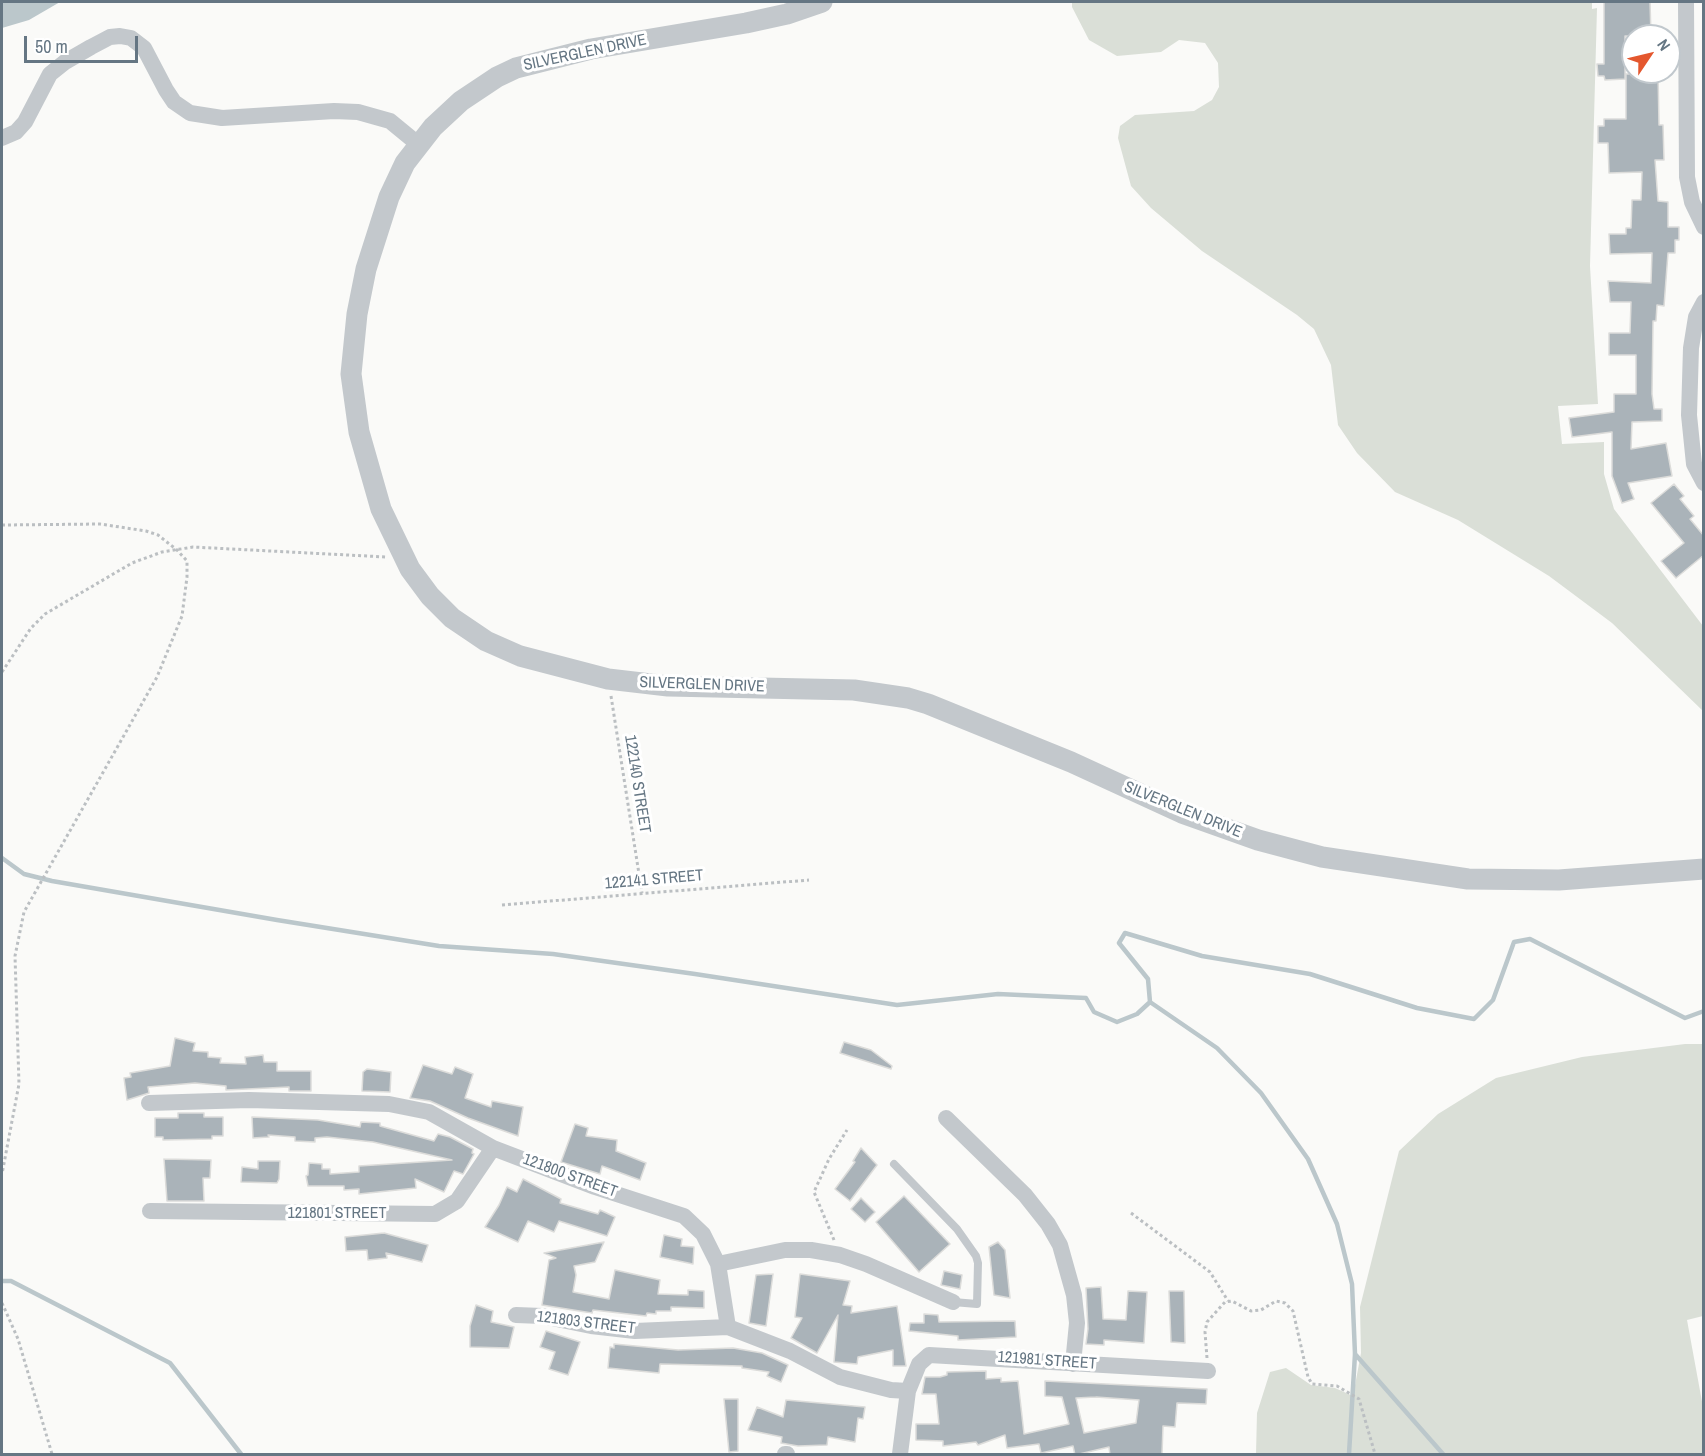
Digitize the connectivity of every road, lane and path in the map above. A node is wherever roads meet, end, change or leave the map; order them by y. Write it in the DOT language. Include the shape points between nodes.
graph roads {
  1 [pos="822,2"];
  2 [pos="1686,2"];
  3 [pos="1695,113"];
  4 [pos="2,138"];
  5 [pos="418,144"];
  6 [pos="1704,227"];
  7 [pos="1704,302"];
  8 [pos="1704,483"];
  9 [pos="2,525"];
  10 [pos="177,550"];
  11 [pos="404,558"];
  12 [pos="2,672"];
  13 [pos="608,679"];
  14 [pos="1704,868"];
  15 [pos="809,880"];
  16 [pos="642,893"];
  17 [pos="502,904"];
  18 [pos="149,1103"];
  19 [pos="946,1118"];
  20 [pos="847,1130"];
  21 [pos="493,1148"];
  22 [pos="894,1164"];
  23 [pos="2,1174"];
  24 [pos="150,1211"];
  25 [pos="1131,1213"];
  26 [pos="840,1255"];
  27 [pos="718,1264"];
  28 [pos="952,1302"];
  29 [pos="1228,1302"];
  30 [pos="2,1303"];
  31 [pos="516,1315"];
  32 [pos="728,1327"];
  33 [pos="1073,1364"];
  34 [pos="1208,1371"];
  35 [pos="908,1391"];
  36 [pos="52,1455"];
  37 [pos="900,1455"];
  38 [pos="1375,1455"];
  1 -- 5 [label="street, SILVERGLEN DRIVE" via="746,23 591,49 516,68 461,101"];
  2 -- 3 [label="street"];
  3 -- 6 [label="street" via="1687,177"];
  4 -- 5 [label="street" via="16,132 25,122 50,74 91,47 120,36 131,38 144,48 165,90 190,113 222,118 358,112 390,121"];
  5 -- 11 [label="street, SILVERGLEN DRIVE" via="388,197 366,268 351,374 369,472"];
  7 -- 8 [label="street" via="1695,320 1689,380 1691,446 1694,464"];
  9 -- 10 [label="path" via="129,527 158,535"];
  10 -- 11 [label="path" via="193,547"];
  10 -- 12 [label="path" via="132,563 45,614"];
  10 -- 23 [label="path" via="187,561 187,586 173,640 127,733 24,912 17,938 19,1084"];
  11 -- 13 [label="street, SILVERGLEN DRIVE" via="430,596 452,618 486,641 520,656"];
  13 -- 14 [label="street, SILVERGLEN DRIVE" via="668,686 854,690 908,698 1071,762 1182,813 1258,840 1322,857 1396,870 1468,879 1559,880"];
  13 -- 16 [label="path, 122140 STREET"];
  15 -- 16 [label="path, 122141 STREET"];
  16 -- 17 [label="path, 122141 STREET"];
  18 -- 21 [label="street, 121800 STREET" via="249,1100 389,1104 441,1117"];
  19 -- 33 [label="street" via="1025,1195 1060,1245 1074,1295 1077,1323"];
  20 -- 26 [label="path" via="814,1192"];
  21 -- 24 [label="street, 121801 STREET" via="457,1201 435,1214"];
  21 -- 27 [label="street, 121800 STREET" via="684,1216 703,1234"];
  22 -- 28 [label="lane" via="957,1229 976,1256 977,1304"];
  25 -- 29 [label="path" via="1210,1272"];
  26 -- 27 [label="street" via="785,1250"];
  26 -- 28 [label="street"];
  27 -- 32 [label="street, 121800 STREET"];
  29 -- 34 [label="path" via="1207,1322"];
  29 -- 38 [label="path" via="1251,1311 1276,1301 1293,1311 1308,1377 1312,1384 1331,1384 1359,1399"];
  30 -- 36 [label="path" via="18,1339"];
  31 -- 32 [label="street, 121803 STREET" via="635,1330"];
  32 -- 35 [label="street" via="790,1351 840,1377"];
  33 -- 34 [label="street, 121981 STREET"];
  33 -- 35 [label="street, 121981 STREET" via="934,1354 925,1356 919,1364"];
  35 -- 37 [label="street, 121981 STREET"];
}
